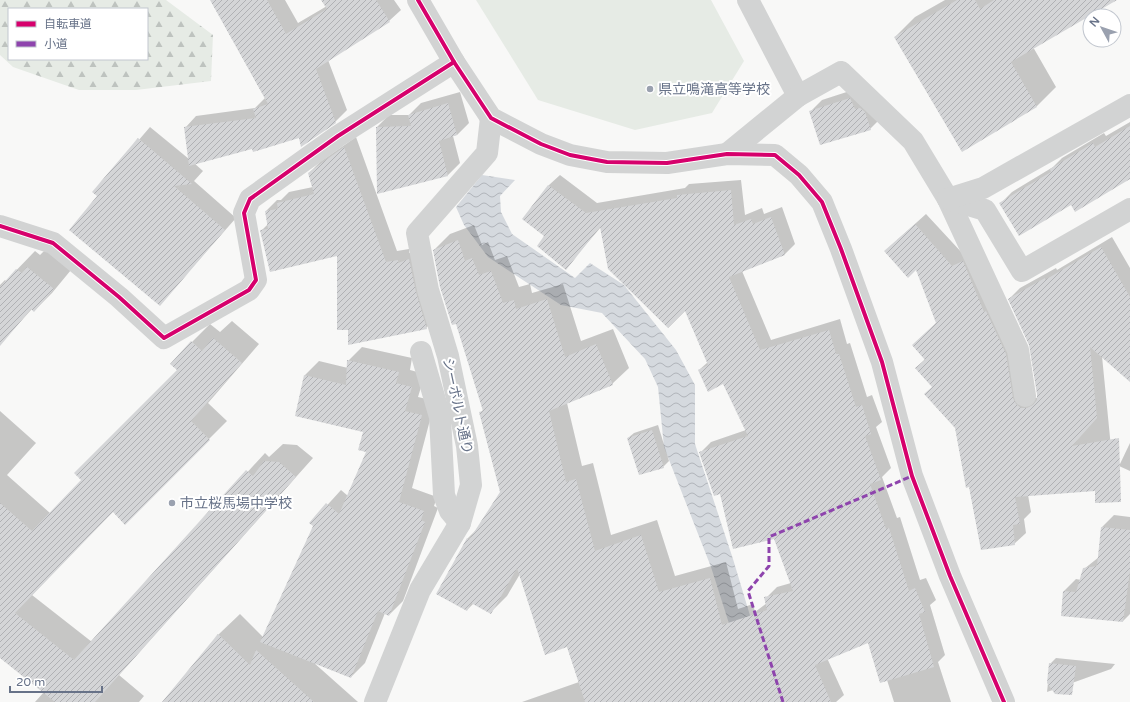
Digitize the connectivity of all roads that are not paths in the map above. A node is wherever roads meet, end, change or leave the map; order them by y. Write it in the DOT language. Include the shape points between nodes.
graph roads {
  1 [pos="418,0"];
  2 [pos="748,0"];
  3 [pos="454,62"];
  4 [pos="798,96"];
  5 [pos="1130,105"];
  6 [pos="491,118"];
  7 [pos="727,154"];
  8 [pos="948,199"];
  9 [pos="1130,209"];
  10 [pos="0,226"];
  11 [pos="421,352"];
  12 [pos="1025,396"];
  13 [pos="460,523"];
  14 [pos="375,702"];
  15 [pos="1004,702"];
  1 -- 3 [label="street"];
  2 -- 4 [label="street"];
  3 -- 6 [label="street"];
  3 -- 10 [label="street" via="338,136 250,199 244,213 256,280 249,290 164,338 53,243"];
  4 -- 7 [label="street"];
  4 -- 8 [label="street" via="841,72 913,141"];
  5 -- 8 [label="street" via="983,188"];
  6 -- 7 [label="street" via="541,144 570,155 607,162 667,163"];
  6 -- 13 [label="street, シーボルト通り" via="487,153 417,233 428,290 448,356 467,446 471,485"];
  7 -- 15 [label="street" via="775,155 799,175 822,202 882,362 912,476 952,582"];
  8 -- 9 [label="street" via="985,210 1022,271"];
  8 -- 12 [label="street" via="1018,350"];
  11 -- 13 [label="street" via="440,417 444,495 450,512"];
  13 -- 14 [label="street, シーボルト通り" via="420,590"];
}
